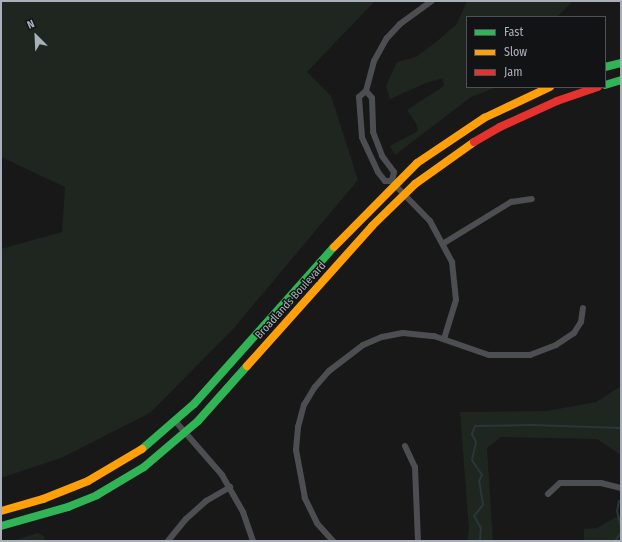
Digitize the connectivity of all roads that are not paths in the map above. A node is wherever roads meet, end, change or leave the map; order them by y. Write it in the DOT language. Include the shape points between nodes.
graph roads {
  1 [pos="432,1"];
  2 [pos="621,62"];
  3 [pos="606,67"];
  4 [pos="621,80"];
  5 [pos="606,85"];
  6 [pos="548,88"];
  7 [pos="595,88"];
  8 [pos="366,91"];
  9 [pos="394,183"];
  10 [pos="404,194"];
  11 [pos="532,199"];
  12 [pos="444,243"];
  13 [pos="584,308"];
  14 [pos="444,339"];
  15 [pos="176,422"];
  16 [pos="187,433"];
  17 [pos="405,446"];
  18 [pos="230,487"];
  19 [pos="621,488"];
  20 [pos="548,494"];
  21 [pos="1,511"];
  22 [pos="1,526"];
  23 [pos="168,541"];
  24 [pos="253,541"];
  25 [pos="333,541"];
  26 [pos="418,541"];
  1 -- 8 [label="street" via="400,24 387,38 374,61"];
  2 -- 3 [label="main road"];
  4 -- 5 [label="main road"];
  6 -- 9 [label="main road, Broadlands Boulevard" via="503,108 460,133 417,163"];
  7 -- 10 [label="main road, Broadlands Boulevard" via="534,111 482,138"];
  8 -- 9 [label="street" via="372,98 373,132 382,156 394,172"];
  8 -- 9 [label="street" via="359,97 362,137 378,172 385,181"];
  9 -- 10 [label="street"];
  9 -- 15 [label="main road, Broadlands Boulevard"];
  10 -- 12 [label="street" via="430,221"];
  10 -- 16 [label="main road, Broadlands Boulevard" via="372,226"];
  11 -- 12 [label="street" via="511,202"];
  12 -- 14 [label="street" via="452,262 456,288 453,312"];
  13 -- 14 [label="street" via="581,322 574,333 556,345 530,355 489,355"];
  14 -- 25 [label="street" via="424,334 403,333 372,340 354,350 335,366 309,396 298,427 297,462 311,511"];
  15 -- 16 [label="street"];
  15 -- 21 [label="main road, Broadlands Boulevard" via="110,470 64,492"];
  16 -- 18 [label="street"];
  16 -- 22 [label="main road, Broadlands Boulevard" via="144,467 97,495 50,513"];
  17 -- 26 [label="street" via="415,467"];
  18 -- 23 [label="street" via="201,506"];
  18 -- 24 [label="street"];
  19 -- 20 [label="street" via="601,483 560,483"];
}
